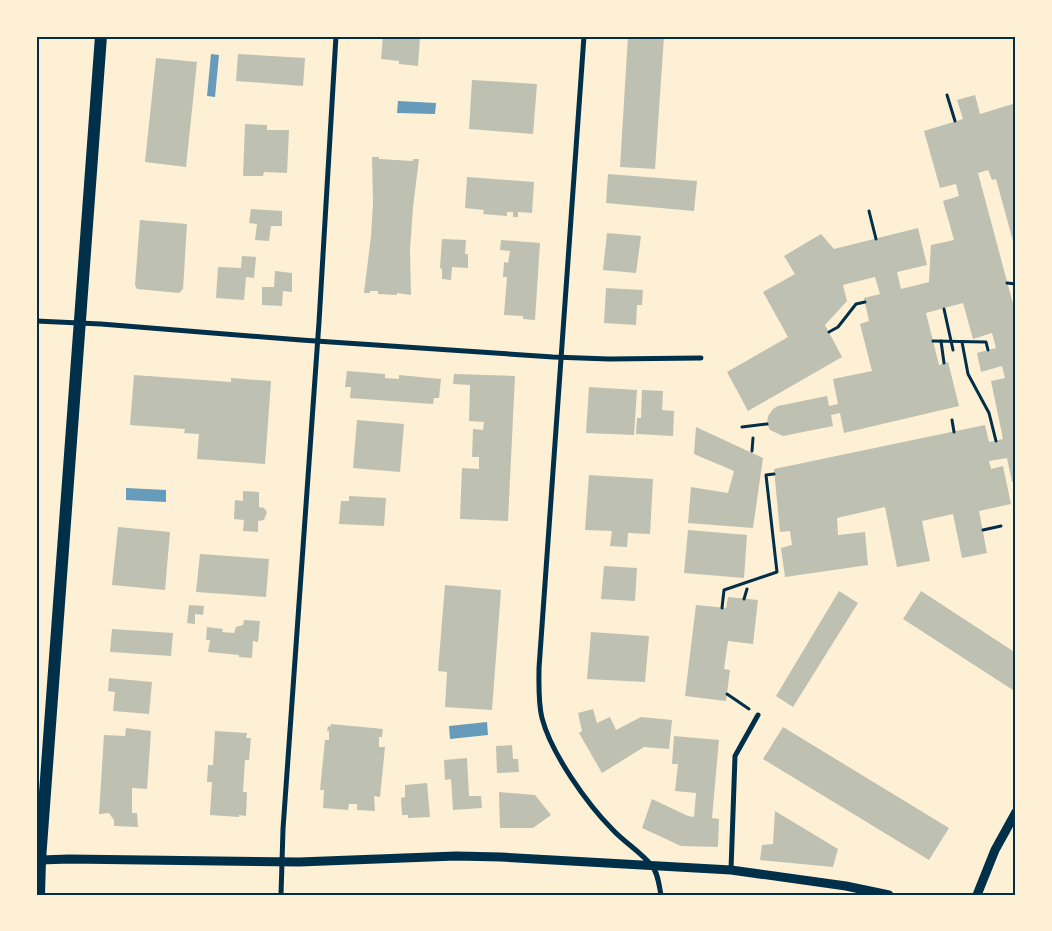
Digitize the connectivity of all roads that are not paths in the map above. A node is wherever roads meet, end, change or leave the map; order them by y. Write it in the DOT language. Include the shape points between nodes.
graph roads {
  1 [pos="101,36"];
  2 [pos="336,36"];
  3 [pos="584,36"];
  4 [pos="36,321"];
  5 [pos="80,323"];
  6 [pos="317,341"];
  7 [pos="561,357"];
  8 [pos="701,358"];
  9 [pos="758,715"];
  10 [pos="1016,812"];
  11 [pos="38,860"];
  12 [pos="282,861"];
  13 [pos="652,866"];
  14 [pos="731,870"];
  15 [pos="39,895"];
  16 [pos="281,895"];
  17 [pos="661,895"];
  18 [pos="889,895"];
  19 [pos="977,895"];
  1 -- 5 [label="main road"];
  2 -- 6 [label="street"];
  3 -- 7 [label="street"];
  4 -- 5 [label="street"];
  5 -- 6 [label="street"];
  5 -- 11 [label="main road"];
  6 -- 7 [label="street"];
  6 -- 12 [label="street"];
  7 -- 8 [label="street" via="618,360"];
  7 -- 13 [label="street" via="539,668 541,716 554,748 589,802 613,831"];
  9 -- 14 [label="street" via="735,756"];
  10 -- 19 [label="street" via="995,850"];
  11 -- 12 [label="street"];
  11 -- 15 [label="main road"];
  12 -- 13 [label="street" via="456,856"];
  12 -- 16 [label="street"];
  13 -- 14 [label="street"];
  13 -- 17 [label="street"];
  14 -- 18 [label="street"];
}
